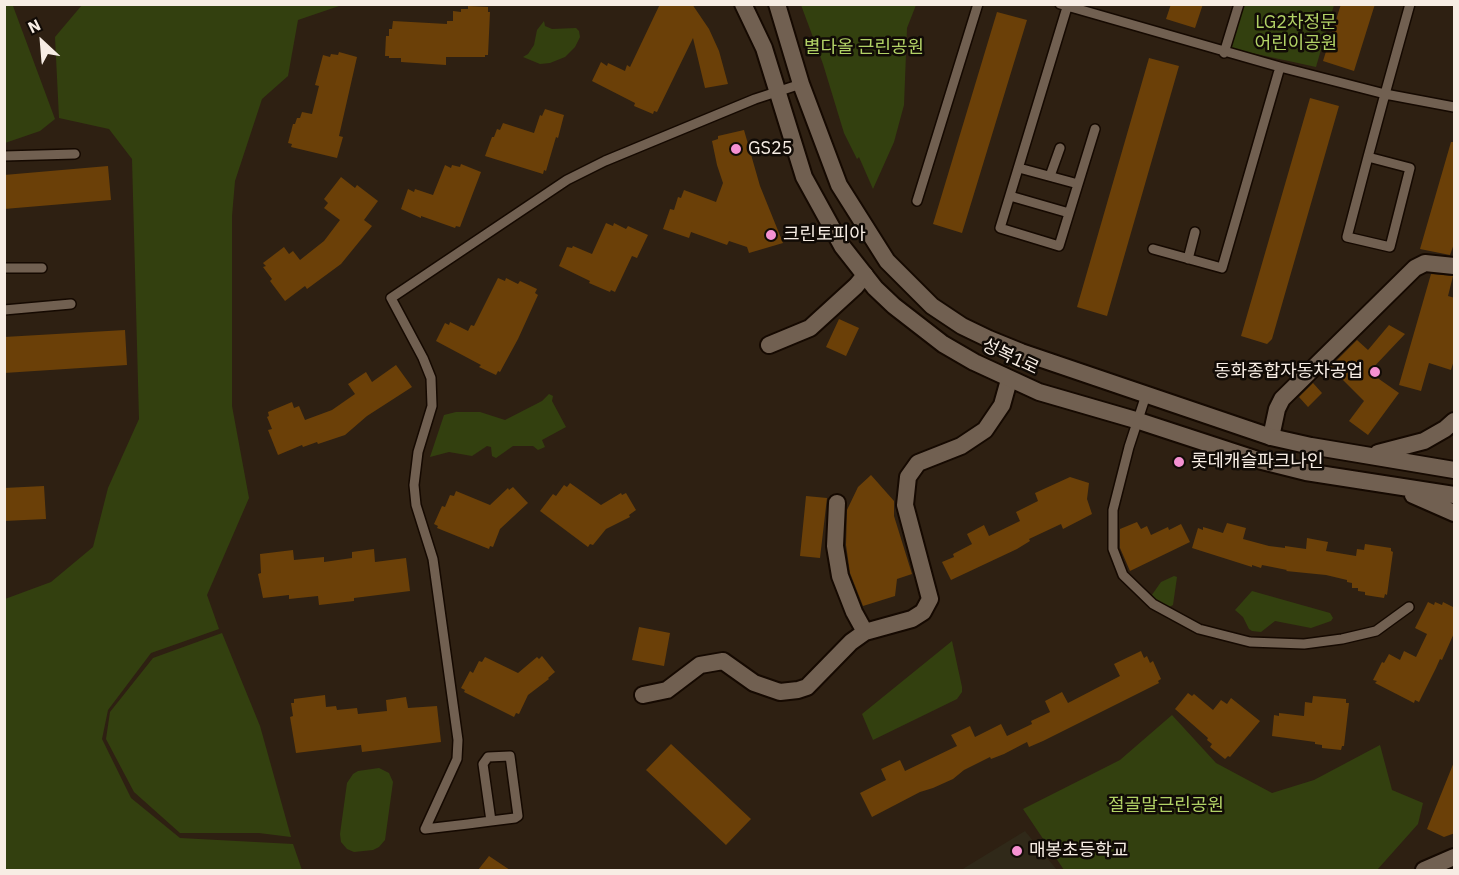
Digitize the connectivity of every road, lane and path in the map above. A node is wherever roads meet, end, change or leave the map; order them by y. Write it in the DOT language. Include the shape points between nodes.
graph roads {
  1 [pos="743,4"];
  2 [pos="777,4"];
  3 [pos="978,4"];
  4 [pos="1239,4"];
  5 [pos="1410,4"];
  6 [pos="1065,5"];
  7 [pos="1224,53"];
  8 [pos="1280,68"];
  9 [pos="801,84"];
  10 [pos="777,92"];
  11 [pos="1385,94"];
  12 [pos="1455,107"];
  13 [pos="1095,129"];
  14 [pos="1060,148"];
  15 [pos="75,154"];
  16 [pos="4,156"];
  17 [pos="1368,158"];
  18 [pos="1019,168"];
  19 [pos="1050,176"];
  20 [pos="1078,184"];
  21 [pos="1010,196"];
  22 [pos="917,201"];
  23 [pos="1070,213"];
  24 [pos="1195,232"];
  25 [pos="1153,249"];
  26 [pos="1188,259"];
  27 [pos="1455,266"];
  28 [pos="4,268"];
  29 [pos="42,268"];
  30 [pos="865,275"];
  31 [pos="71,303"];
  32 [pos="4,310"];
  33 [pos="769,345"];
  34 [pos="1010,380"];
  35 [pos="1146,395"];
  36 [pos="1139,421"];
  37 [pos="1455,421"];
  38 [pos="1271,437"];
  39 [pos="1369,455"];
  40 [pos="1455,470"];
  41 [pos="1387,485"];
  42 [pos="1455,495"];
  43 [pos="837,503"];
  44 [pos="1455,513"];
  45 [pos="1409,607"];
  46 [pos="865,632"];
  47 [pos="644,695"];
  48 [pos="490,821"];
  49 [pos="1455,857"];
  50 [pos="1424,870"];
  1 -- 10 [label="street, 성복1로" via="764,48"];
  2 -- 9 [label="street, 성복1로"];
  3 -- 22 [label="lane"];
  4 -- 7 [label="lane"];
  5 -- 11 [label="lane"];
  6 -- 7 [label="lane"];
  6 -- 18 [label="lane"];
  7 -- 8 [label="lane"];
  8 -- 11 [label="lane"];
  8 -- 26 [label="lane" via="1222,268"];
  9 -- 10 [label="lane"];
  9 -- 35 [label="street, 성복1로" via="839,185 887,261 932,306 989,339"];
  10 -- 30 [label="street, 성복1로" via="804,177 842,246"];
  10 -- 48 [label="lane" via="567,180 391,298 431,378 432,405 418,452 414,484 433,559 458,740 457,759 425,829"];
  11 -- 12 [label="lane"];
  11 -- 17 [label="lane"];
  13 -- 20 [label="lane"];
  14 -- 19 [label="lane"];
  15 -- 16 [label="lane"];
  17 -- 17 [label="lane" via="1347,237 1390,247 1410,168"];
  18 -- 19 [label="lane"];
  18 -- 21 [label="lane"];
  19 -- 20 [label="lane"];
  20 -- 23 [label="lane"];
  21 -- 23 [label="lane"];
  21 -- 23 [label="lane" via="1000,228 1059,246"];
  24 -- 26 [label="lane"];
  25 -- 26 [label="lane"];
  27 -- 38 [label="street" via="1425,263 1415,268 1282,399"];
  28 -- 29 [label="lane"];
  30 -- 33 [label="street" via="810,328"];
  30 -- 34 [label="street, 성복1로" via="894,306 943,344"];
  31 -- 32 [label="lane"];
  34 -- 36 [label="street, 성복1로"];
  34 -- 46 [label="street" via="1002,405 985,430 961,446 918,463 908,477 905,505 930,599 923,612 912,619"];
  35 -- 36 [label="lane"];
  35 -- 38 [label="street, 성복1로"];
  36 -- 41 [label="street, 성복1로" via="1258,460"];
  36 -- 45 [label="lane" via="1113,510 1113,549 1123,575 1153,604 1199,629 1250,642 1304,644 1376,631"];
  37 -- 39 [label="street" via="1424,441"];
  38 -- 39 [label="street, 성복1로"];
  39 -- 40 [label="street, 성복1로"];
  41 -- 42 [label="street, 성복1로"];
  41 -- 44 [label="street"];
  43 -- 46 [label="street" via="835,546 840,576"];
  46 -- 47 [label="street" via="807,687 798,690 780,692 754,683 723,661 700,665 667,690"];
  48 -- 48 [label="lane" via="518,816 510,756 488,758 483,764"];
  49 -- 50 [label="street"];
}
